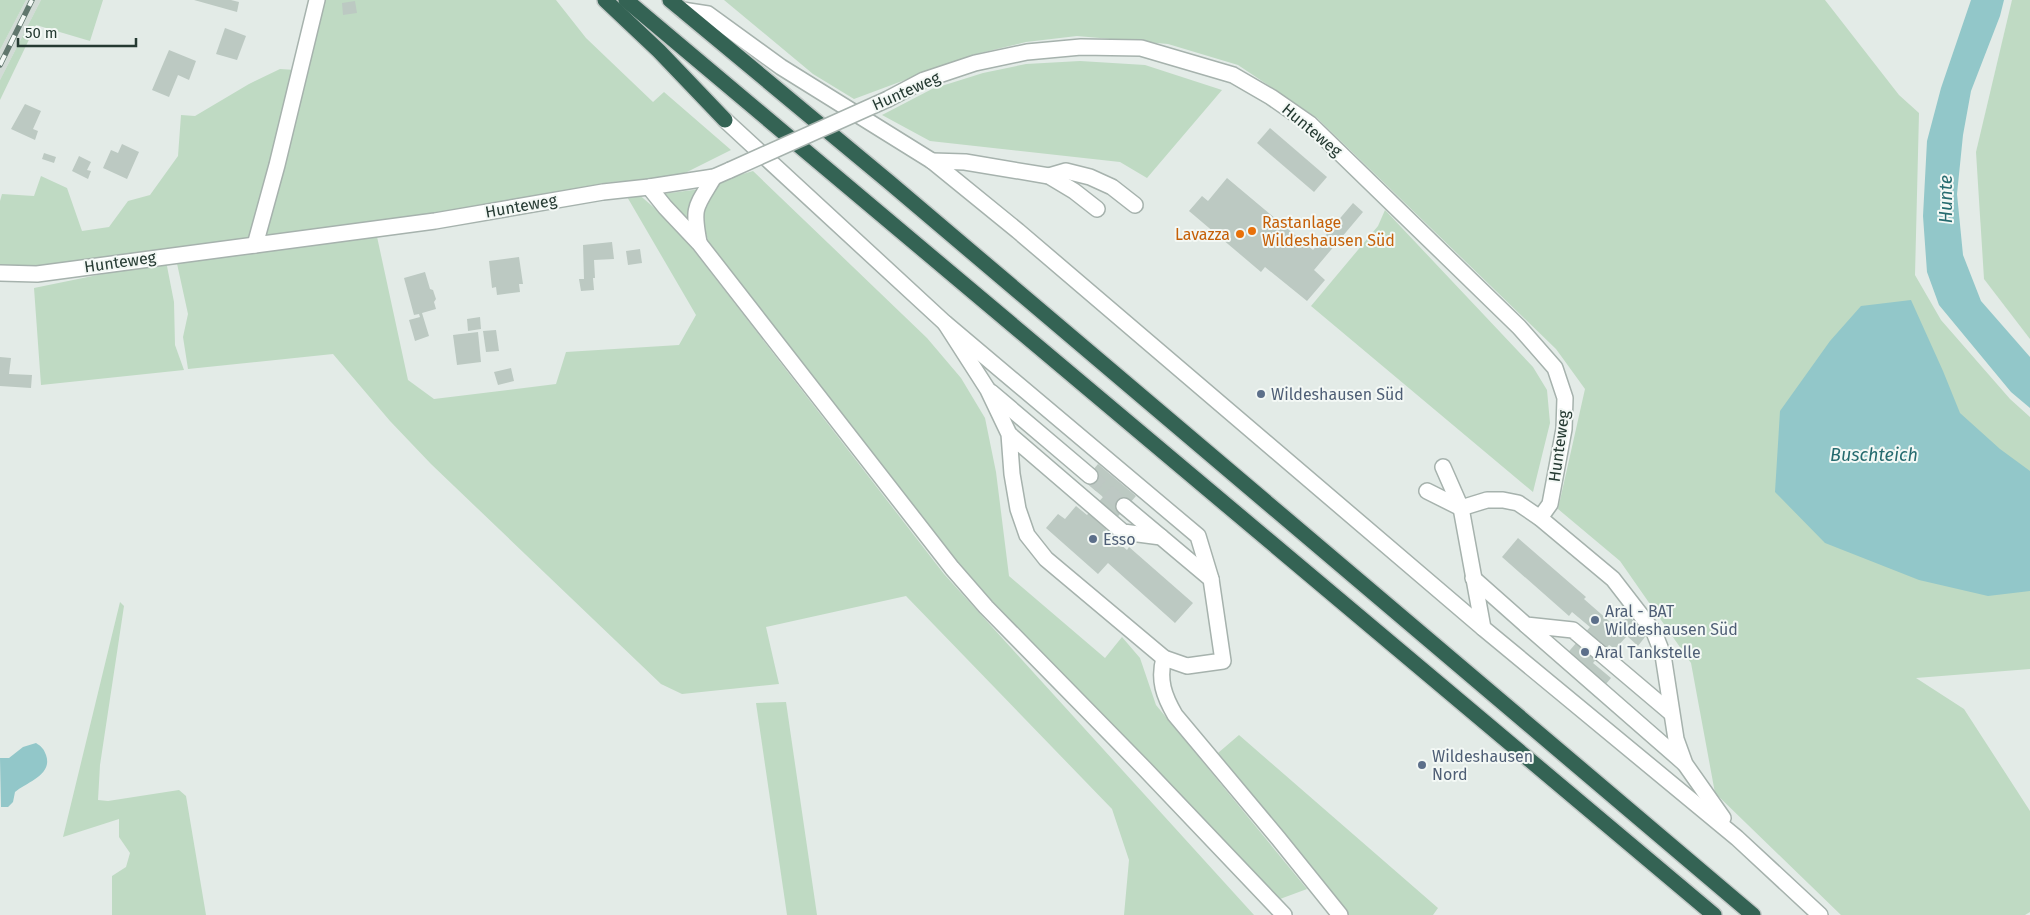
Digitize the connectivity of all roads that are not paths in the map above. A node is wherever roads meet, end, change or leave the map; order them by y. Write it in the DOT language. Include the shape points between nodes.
graph roads {
  1 [pos="317,0"];
  2 [pos="605,0"];
  3 [pos="626,0"];
  4 [pos="670,0"];
  5 [pos="682,10"];
  6 [pos="725,120"];
  7 [pos="932,161"];
  8 [pos="1050,176"];
  9 [pos="714,177"];
  10 [pos="649,187"];
  11 [pos="1135,205"];
  12 [pos="1097,209"];
  13 [pos="699,243"];
  14 [pos="255,245"];
  15 [pos="0,273"];
  16 [pos="945,323"];
  17 [pos="988,390"];
  18 [pos="1009,434"];
  19 [pos="1443,467"];
  20 [pos="1090,476"];
  21 [pos="1427,491"];
  22 [pos="1124,506"];
  23 [pos="1461,508"];
  24 [pos="1540,518"];
  25 [pos="1161,537"];
  26 [pos="1473,578"];
  27 [pos="1211,579"];
  28 [pos="1526,625"];
  29 [pos="1483,628"];
  30 [pos="1164,658"];
  31 [pos="1671,713"];
  32 [pos="1685,764"];
  33 [pos="1737,838"];
  34 [pos="1284,915"];
  35 [pos="1340,915"];
  36 [pos="1714,915"];
  37 [pos="1753,915"];
  38 [pos="1820,915"];
  1 -- 14 [label="street"];
  2 -- 6 [label="highway"];
  3 -- 36 [label="highway"];
  4 -- 5 [label="highway"];
  5 -- 7 [label="street" via="708,14 780,67"];
  5 -- 37 [label="highway"];
  6 -- 16 [label="street"];
  7 -- 8 [label="street" via="965,162"];
  7 -- 29 [label="street"];
  8 -- 11 [label="street" via="1066,171 1090,176 1112,187"];
  8 -- 12 [label="street"];
  9 -- 10 [label="street, Hunteweg"];
  9 -- 13 [label="street" via="695,210"];
  9 -- 24 [label="street, Hunteweg, bridge" via="924,80 975,63 1027,52 1081,47 1142,48 1233,75 1310,124 1519,326 1555,368 1565,398 1564,429 1550,504"];
  10 -- 13 [label="street"];
  10 -- 14 [label="street, Hunteweg"];
  13 -- 34 [label="street" via="952,568"];
  14 -- 15 [label="street, Hunteweg" via="37,274"];
  16 -- 17 [label="street"];
  16 -- 27 [label="street" via="1198,536"];
  17 -- 18 [label="street"];
  17 -- 20 [label="street"];
  18 -- 25 [label="street" via="1123,532"];
  18 -- 30 [label="street" via="1018,509 1027,535 1046,559"];
  19 -- 23 [label="street"];
  21 -- 23 [label="street"];
  22 -- 25 [label="street"];
  23 -- 24 [label="street" via="1487,500 1502,500 1518,503"];
  23 -- 26 [label="street"];
  24 -- 31 [label="street" via="1613,579 1654,632 1663,655"];
  25 -- 27 [label="street"];
  26 -- 28 [label="street"];
  26 -- 29 [label="street"];
  27 -- 30 [label="street" via="1223,662 1187,666"];
  28 -- 31 [label="street" via="1573,630"];
  28 -- 32 [label="street"];
  29 -- 33 [label="street"];
  30 -- 35 [label="street" via="1161,666 1164,695 1175,714"];
  31 -- 32 [label="street"];
  32 -- 33 [label="street"];
  33 -- 38 [label="street"];
}
